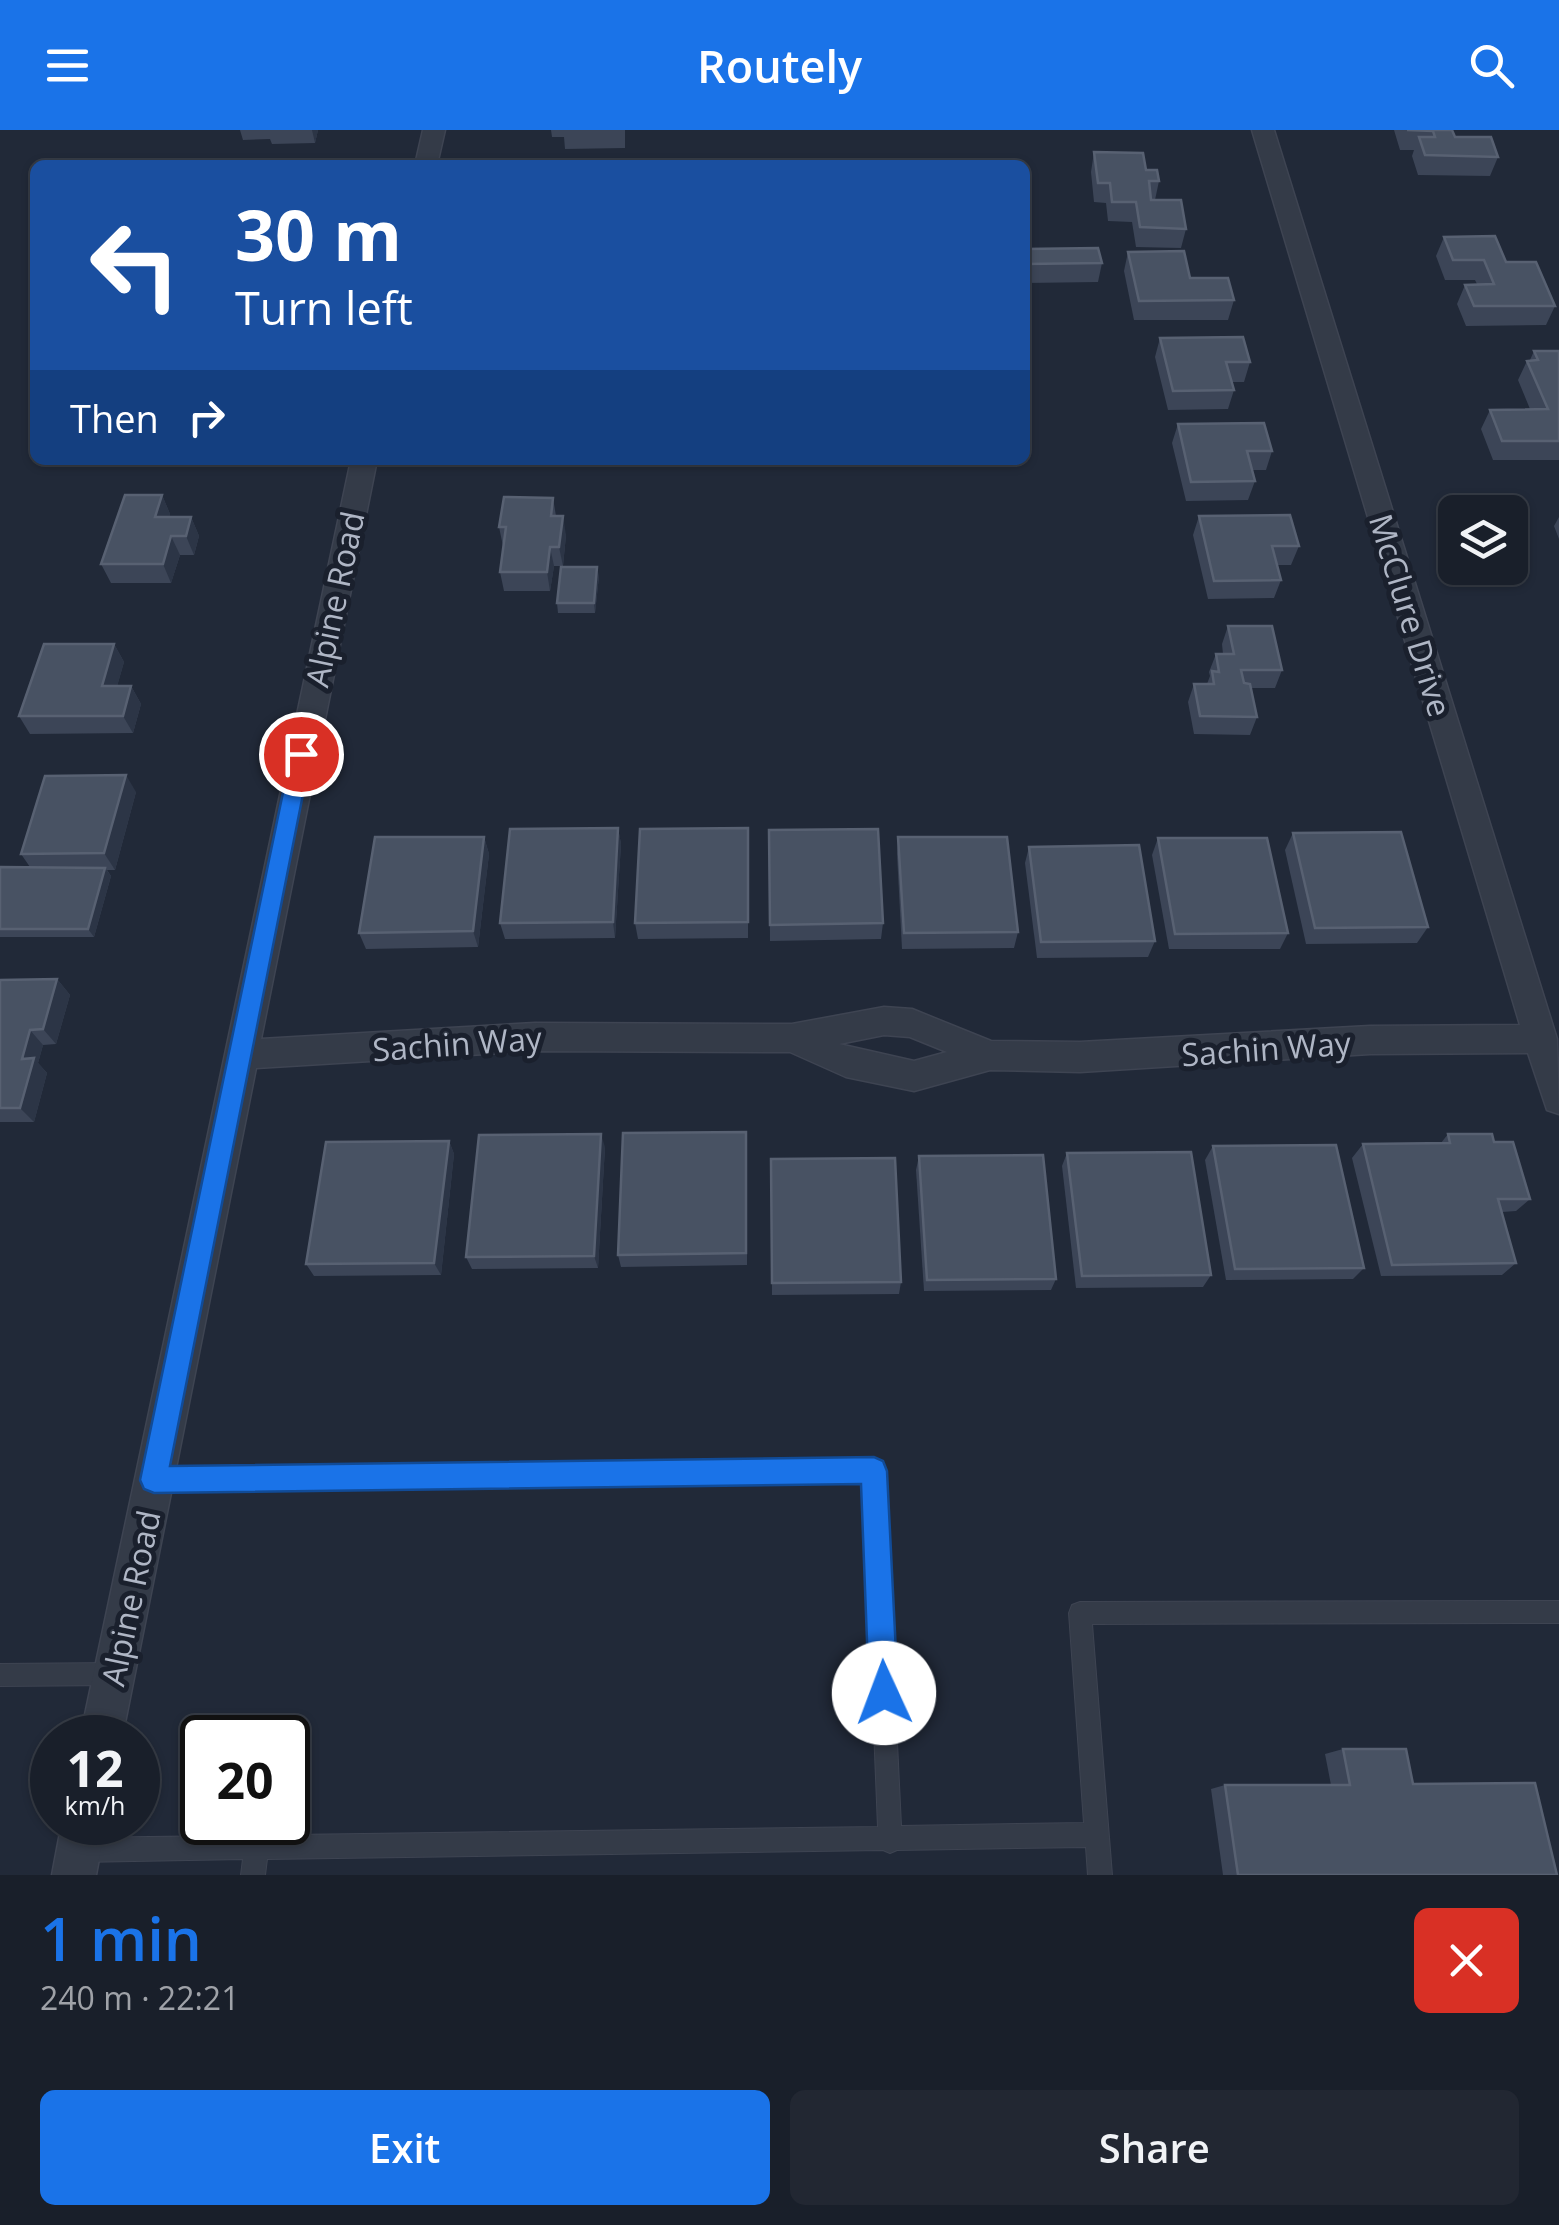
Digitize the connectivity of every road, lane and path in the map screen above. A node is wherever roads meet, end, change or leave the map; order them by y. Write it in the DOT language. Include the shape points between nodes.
graph roads {
  1 [pos="434,130"];
  2 [pos="1262,130"];
  3 [pos="427,160"];
  4 [pos="363,465"];
  5 [pos="792,1038"];
  6 [pos="1541,1040"];
  7 [pos="242,1054"];
  8 [pos="990,1055"];
  9 [pos="1559,1099"];
  10 [pos="154,1480"];
  11 [pos="1559,1612"];
  12 [pos="114,1674"];
  13 [pos="0,1675"];
  14 [pos="106,1715"];
  15 [pos="1096,1835"];
  16 [pos="890,1841"];
  17 [pos="256,1848"];
  18 [pos="79,1849"];
  19 [pos="253,1875"];
  20 [pos="1100,1875"];
  1 -- 3 [label="street"];
  2 -- 6 [label="street, McClure Drive"];
  4 -- 7 [label="street, Alpine Road"];
  5 -- 7 [label="street, Sachin Way" via="534,1037"];
  5 -- 8 [label="street, Sachin Way" via="912,1023"];
  5 -- 8 [label="street, Sachin Way" via="846,1062 914,1076"];
  6 -- 8 [label="street, Sachin Way"];
  6 -- 9 [label="street, McClure Drive"];
  7 -- 10 [label="street, Alpine Road"];
  10 -- 12 [label="street, Alpine Road"];
  10 -- 16 [label="lane" via="874,1471"];
  11 -- 15 [label="lane" via="1080,1613"];
  12 -- 13 [label="lane"];
  12 -- 14 [label="street, Alpine Road"];
  15 -- 16 [label="lane"];
  15 -- 20 [label="lane"];
  16 -- 17 [label="lane"];
  17 -- 18 [label="lane"];
  17 -- 19 [label="lane"];
}
